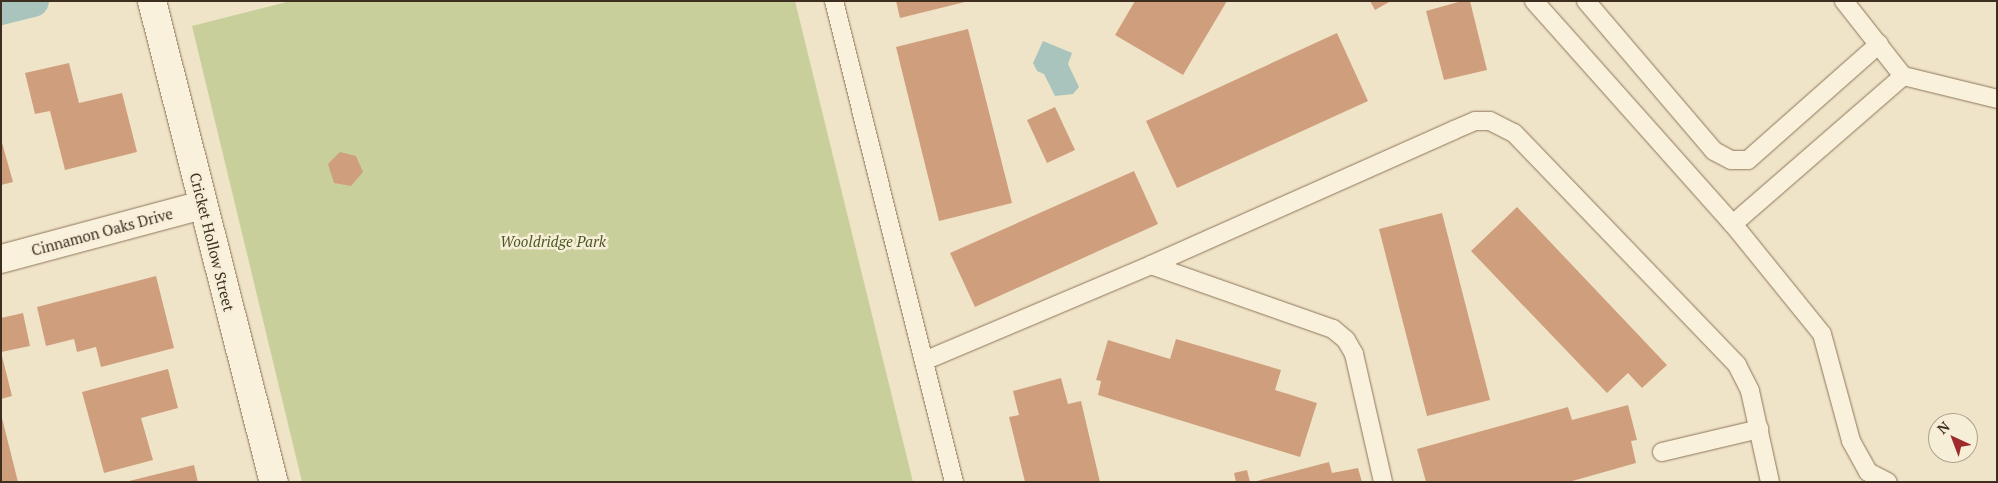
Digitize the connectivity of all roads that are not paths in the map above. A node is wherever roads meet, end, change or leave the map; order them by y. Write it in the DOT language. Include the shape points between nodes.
graph roads {
  1 [pos="152,1"];
  2 [pos="834,1"];
  3 [pos="1534,1"];
  4 [pos="1586,1"];
  5 [pos="1844,1"];
  6 [pos="1879,44"];
  7 [pos="1903,76"];
  8 [pos="1997,99"];
  9 [pos="202,205"];
  10 [pos="1733,224"];
  11 [pos="1,259"];
  12 [pos="1151,265"];
  13 [pos="924,361"];
  14 [pos="1759,429"];
  15 [pos="1662,452"];
  16 [pos="1867,477"];
  17 [pos="274,482"];
  18 [pos="954,482"];
  19 [pos="1383,482"];
  20 [pos="1770,482"];
  21 [pos="1888,482"];
  1 -- 9 [label="street, Cricket Hollow Street"];
  2 -- 13 [label="lane"];
  3 -- 10 [label="lane"];
  4 -- 6 [label="lane" via="1714,151 1731,160 1748,160"];
  5 -- 6 [label="lane"];
  6 -- 7 [label="lane"];
  7 -- 8 [label="lane"];
  7 -- 10 [label="lane"];
  9 -- 11 [label="street, Cinnamon Oaks Drive"];
  9 -- 17 [label="street, Cricket Hollow Street"];
  10 -- 16 [label="lane" via="1822,334 1851,441"];
  12 -- 13 [label="lane"];
  12 -- 14 [label="lane" via="1475,121 1490,121 1514,134 1737,365 1750,391"];
  12 -- 19 [label="lane" via="1333,329 1346,340 1354,354"];
  13 -- 18 [label="lane"];
  14 -- 15 [label="lane"];
  14 -- 20 [label="lane"];
  16 -- 21 [label="lane"];
}
